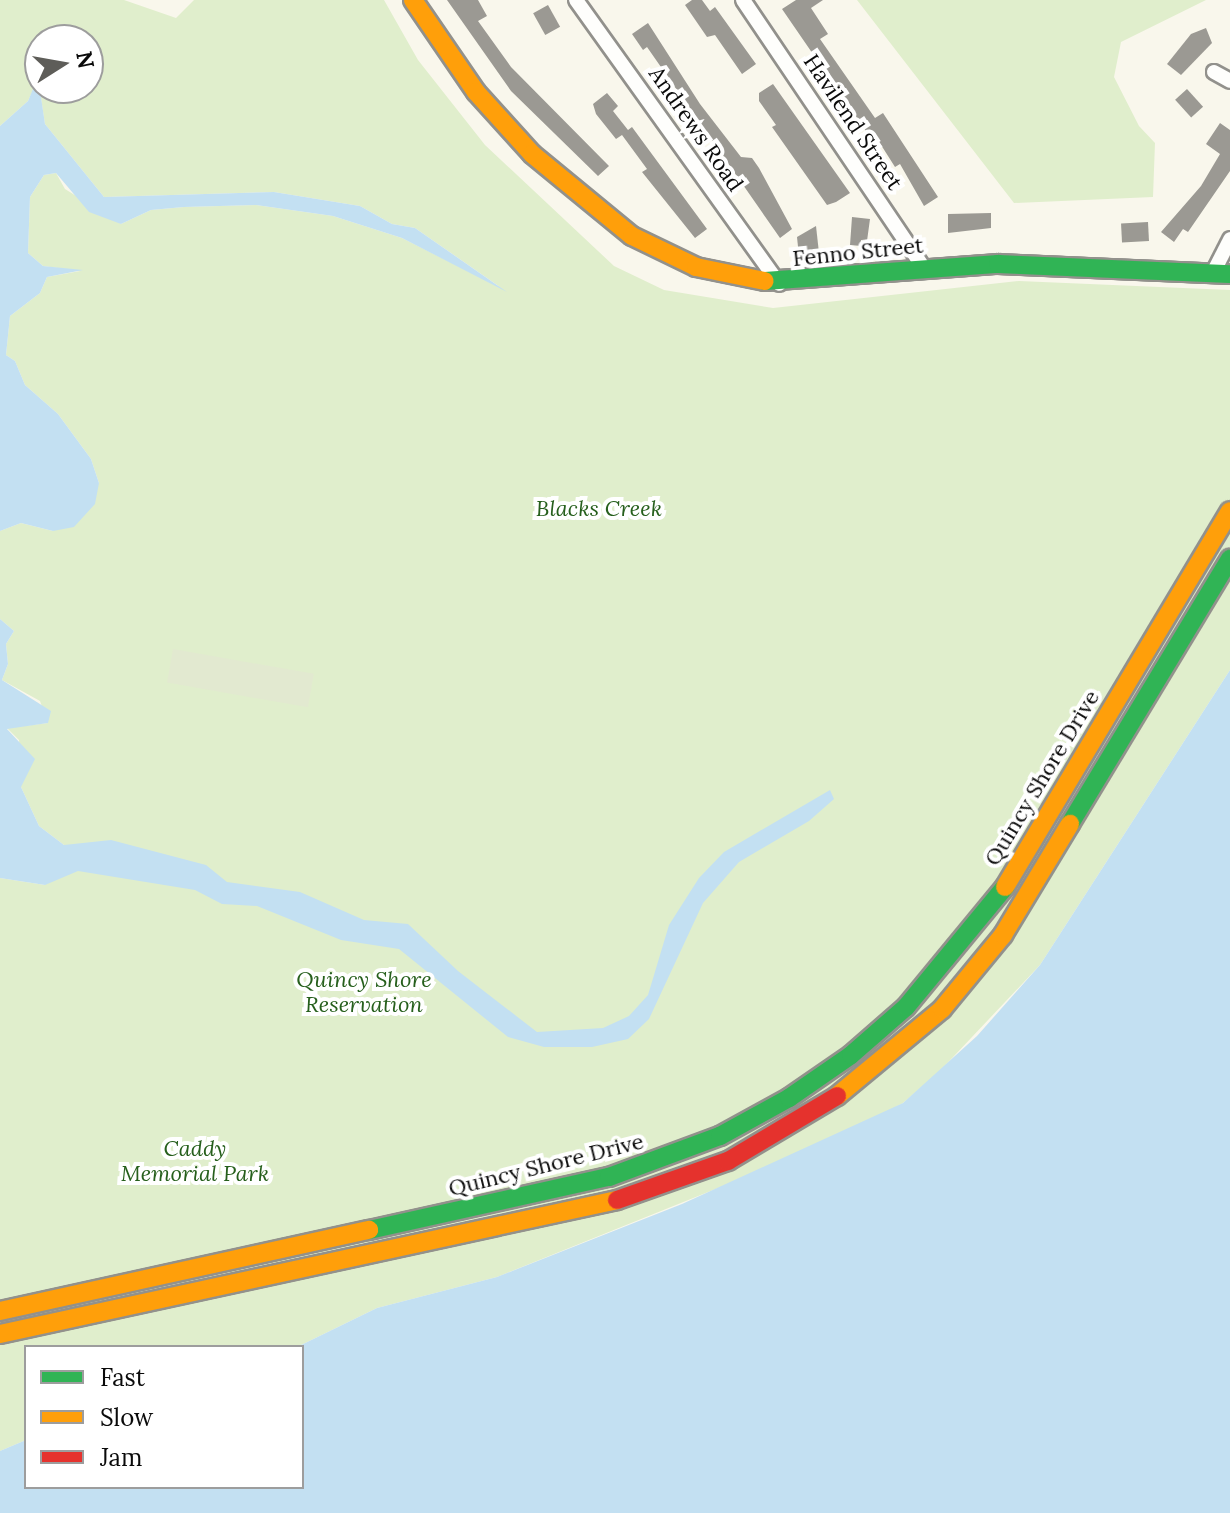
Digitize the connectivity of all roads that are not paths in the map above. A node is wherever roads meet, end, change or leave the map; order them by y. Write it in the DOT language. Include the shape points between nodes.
graph roads {
  1 [pos="413,0"];
  2 [pos="576,0"];
  3 [pos="743,0"];
  4 [pos="1214,72"];
  5 [pos="1230,81"];
  6 [pos="1230,239"];
  7 [pos="925,270"];
  8 [pos="1222,273"];
  9 [pos="779,284"];
  10 [pos="1230,511"];
  11 [pos="1230,559"];
  12 [pos="0,1311"];
  13 [pos="0,1334"];
  1 -- 9 [label="main road, Fenno Street" via="504,126 593,206 665,255 722,275"];
  2 -- 9 [label="street, Andrews Road"];
  3 -- 7 [label="street, Havilend Street"];
  4 -- 5 [label="street"];
  6 -- 8 [label="street"];
  7 -- 8 [label="main road, Fenno Street" via="998,264"];
  7 -- 9 [label="main road, Fenno Street"];
  10 -- 12 [label="main road, Quincy Shore Drive" via="1001,894 906,1007 851,1055 789,1098 720,1136 609,1177"];
  11 -- 13 [label="main road" via="1003,935 942,1009 853,1086 797,1122 728,1161 617,1200"];
}
